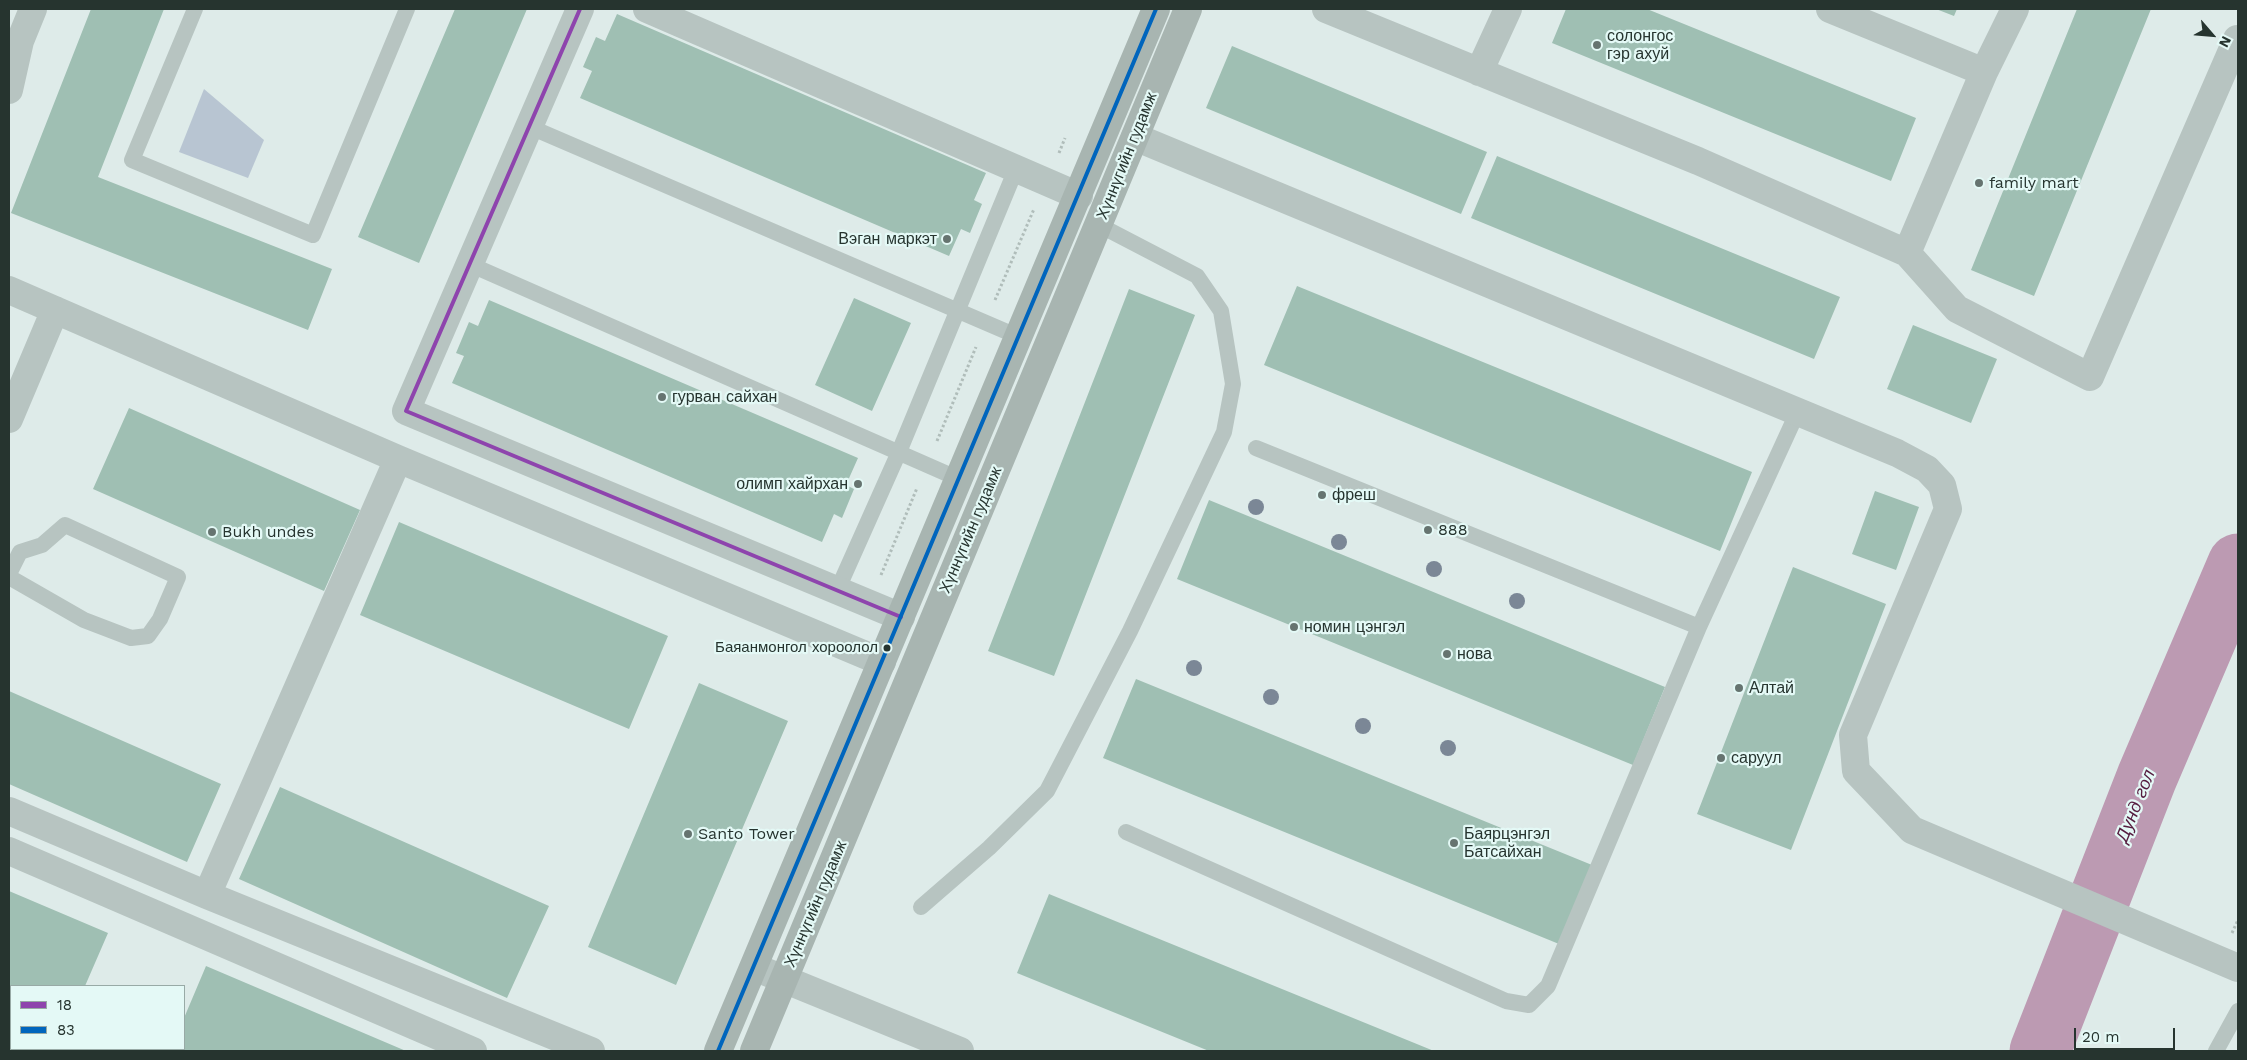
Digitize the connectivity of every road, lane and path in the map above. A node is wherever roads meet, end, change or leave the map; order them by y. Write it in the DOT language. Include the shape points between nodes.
graph roads {
  1 [pos="33,9"];
  2 [pos="195,9"];
  3 [pos="407,9"];
  4 [pos="580,9"];
  5 [pos="647,9"];
  6 [pos="1156,9"];
  7 [pos="1188,9"];
  8 [pos="1326,9"];
  9 [pos="1508,9"];
  10 [pos="1830,9"];
  11 [pos="2015,9"];
  12 [pos="2236,39"];
  13 [pos="1479,72"];
  14 [pos="1984,72"];
  15 [pos="9,90"];
  16 [pos="530,127"];
  17 [pos="1135,137"];
  18 [pos="1016,169"];
  19 [pos="1079,196"];
  20 [pos="1099,225"];
  21 [pos="1908,253"];
  22 [pos="469,264"];
  23 [pos="9,290"];
  24 [pos="55,310"];
  25 [pos="957,312"];
  26 [pos="1019,337"];
  27 [pos="1798,412"];
  28 [pos="9,419"];
  29 [pos="1256,448"];
  30 [pos="899,452"];
  31 [pos="398,459"];
  32 [pos="959,479"];
  33 [pos="9,575"];
  34 [pos="837,591"];
  35 [pos="901,617"];
  36 [pos="1699,627"];
  37 [pos="882,662"];
  38 [pos="9,811"];
  39 [pos="1126,832"];
  40 [pos="9,851"];
  41 [pos="207,895"];
  42 [pos="920,907"];
  43 [pos="2238,920"];
  44 [pos="2230,937"];
  45 [pos="754,967"];
  46 [pos="2238,968"];
  47 [pos="784,979"];
  48 [pos="2238,1011"];
  49 [pos="473,1051"];
  50 [pos="591,1051"];
  51 [pos="718,1051"];
  52 [pos="754,1051"];
  53 [pos="960,1051"];
  54 [pos="2216,1051"];
  1 -- 15 [label="street" via="20,41"];
  2 -- 3 [label="lane" via="132,160 313,235"];
  4 -- 16 [label="street"];
  5 -- 18 [label="street"];
  6 -- 19 [label="main road, Хүннүгийн гудамж"];
  7 -- 17 [label="main road, Хүннүгийн гудамж"];
  8 -- 13 [label="street"];
  9 -- 13 [label="street"];
  10 -- 14 [label="street"];
  11 -- 14 [label="street"];
  12 -- 21 [label="street" via="2090,377 1957,309"];
  13 -- 21 [label="street" via="1698,161"];
  14 -- 21 [label="street"];
  16 -- 22 [label="street"];
  16 -- 25 [label="lane"];
  17 -- 20 [label="main road, Хүннүгийн гудамж"];
  17 -- 27 [label="street"];
  18 -- 19 [label="street"];
  18 -- 25 [label="lane"];
  19 -- 26 [label="main road, Хүннүгийн гудамж"];
  20 -- 42 [label="lane" via="1197,276 1221,311 1233,384 1224,432 1130,631 1047,791 989,848"];
  20 -- 47 [label="main road, Хүннүгийн гудамж"];
  22 -- 30 [label="lane"];
  22 -- 34 [label="street" via="406,411"];
  23 -- 24 [label="street"];
  24 -- 28 [label="street"];
  24 -- 31 [label="street"];
  25 -- 26 [label="lane"];
  25 -- 30 [label="lane"];
  26 -- 32 [label="main road, Хүннүгийн гудамж"];
  27 -- 36 [label="lane"];
  27 -- 46 [label="street" via="1897,453 1927,469 1942,485 1948,509 1853,735 1856,771 1912,830"];
  29 -- 36 [label="lane"];
  30 -- 32 [label="lane"];
  30 -- 34 [label="lane"];
  31 -- 37 [label="street"];
  31 -- 41 [label="street"];
  32 -- 35 [label="main road, Хүннүгийн гудамж"];
  33 -- 33 [label="lane" via="20,552 42,545 65,525 178,577 160,619 148,636 131,638 84,620"];
  34 -- 35 [label="street"];
  35 -- 37 [label="main road, Хүннүгийн гудамж"];
  36 -- 39 [label="lane" via="1548,986 1529,1005 1506,1000"];
  37 -- 45 [label="main road, Хүннүгийн гудамж"];
  38 -- 41 [label="street"];
  40 -- 49 [label="street"];
  41 -- 50 [label="street"];
  43 -- 44 [label="path"];
  45 -- 47 [label="street"];
  45 -- 51 [label="main road, Хүннүгийн гудамж"];
  47 -- 52 [label="main road, Хүннүгийн гудамж"];
  47 -- 53 [label="street"];
  48 -- 54 [label="lane"];
}
